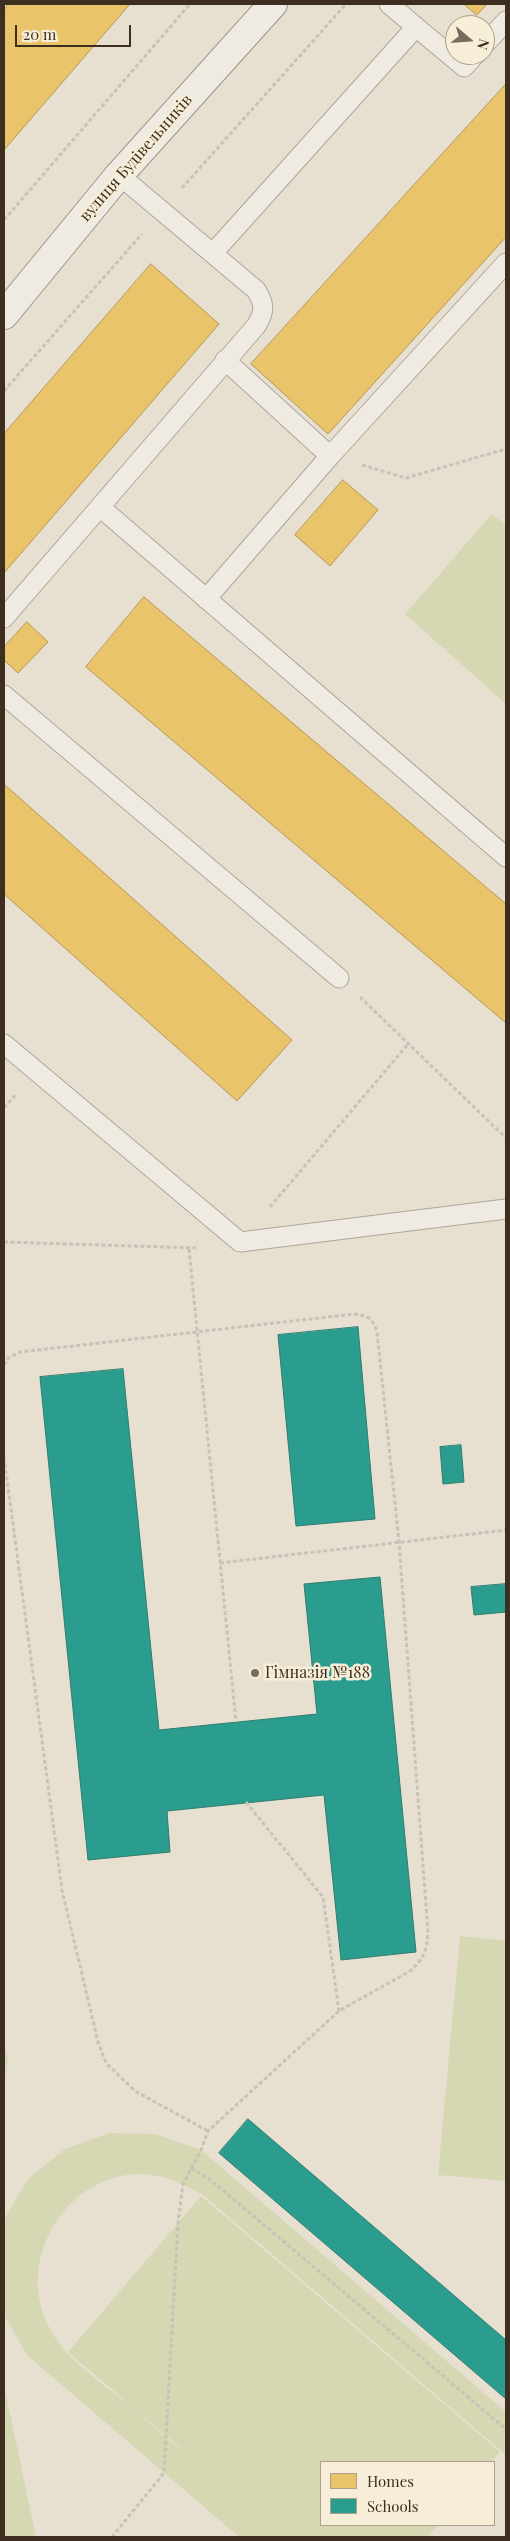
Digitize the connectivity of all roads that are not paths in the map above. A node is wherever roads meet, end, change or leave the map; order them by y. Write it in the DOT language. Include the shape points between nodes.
graph roads {
  1 [pos="273,4"];
  2 [pos="388,4"];
  3 [pos="506,21"];
  4 [pos="416,27"];
  5 [pos="495,33"];
  6 [pos="445,51"];
  7 [pos="119,175"];
  8 [pos="213,253"];
  9 [pos="506,263"];
  10 [pos="4,315"];
  11 [pos="225,360"];
  12 [pos="330,456"];
  13 [pos="100,507"];
  14 [pos="206,599"];
  15 [pos="4,618"];
  16 [pos="4,695"];
  17 [pos="506,857"];
  18 [pos="339,978"];
  19 [pos="4,1044"];
  20 [pos="506,1209"];
  1 -- 7 [label="street, вулиця Будівельників"];
  2 -- 4 [label="lane"];
  3 -- 5 [label="lane"];
  4 -- 6 [label="lane"];
  4 -- 8 [label="lane"];
  7 -- 8 [label="lane"];
  7 -- 10 [label="street, вулиця Будівельників"];
  8 -- 11 [label="lane" via="256,290 263,301 264,314"];
  9 -- 12 [label="lane"];
  11 -- 12 [label="lane"];
  11 -- 13 [label="lane"];
  12 -- 14 [label="lane"];
  13 -- 14 [label="lane"];
  13 -- 15 [label="lane"];
  14 -- 17 [label="lane"];
  16 -- 18 [label="lane"];
  19 -- 20 [label="lane" via="240,1242"];
}
